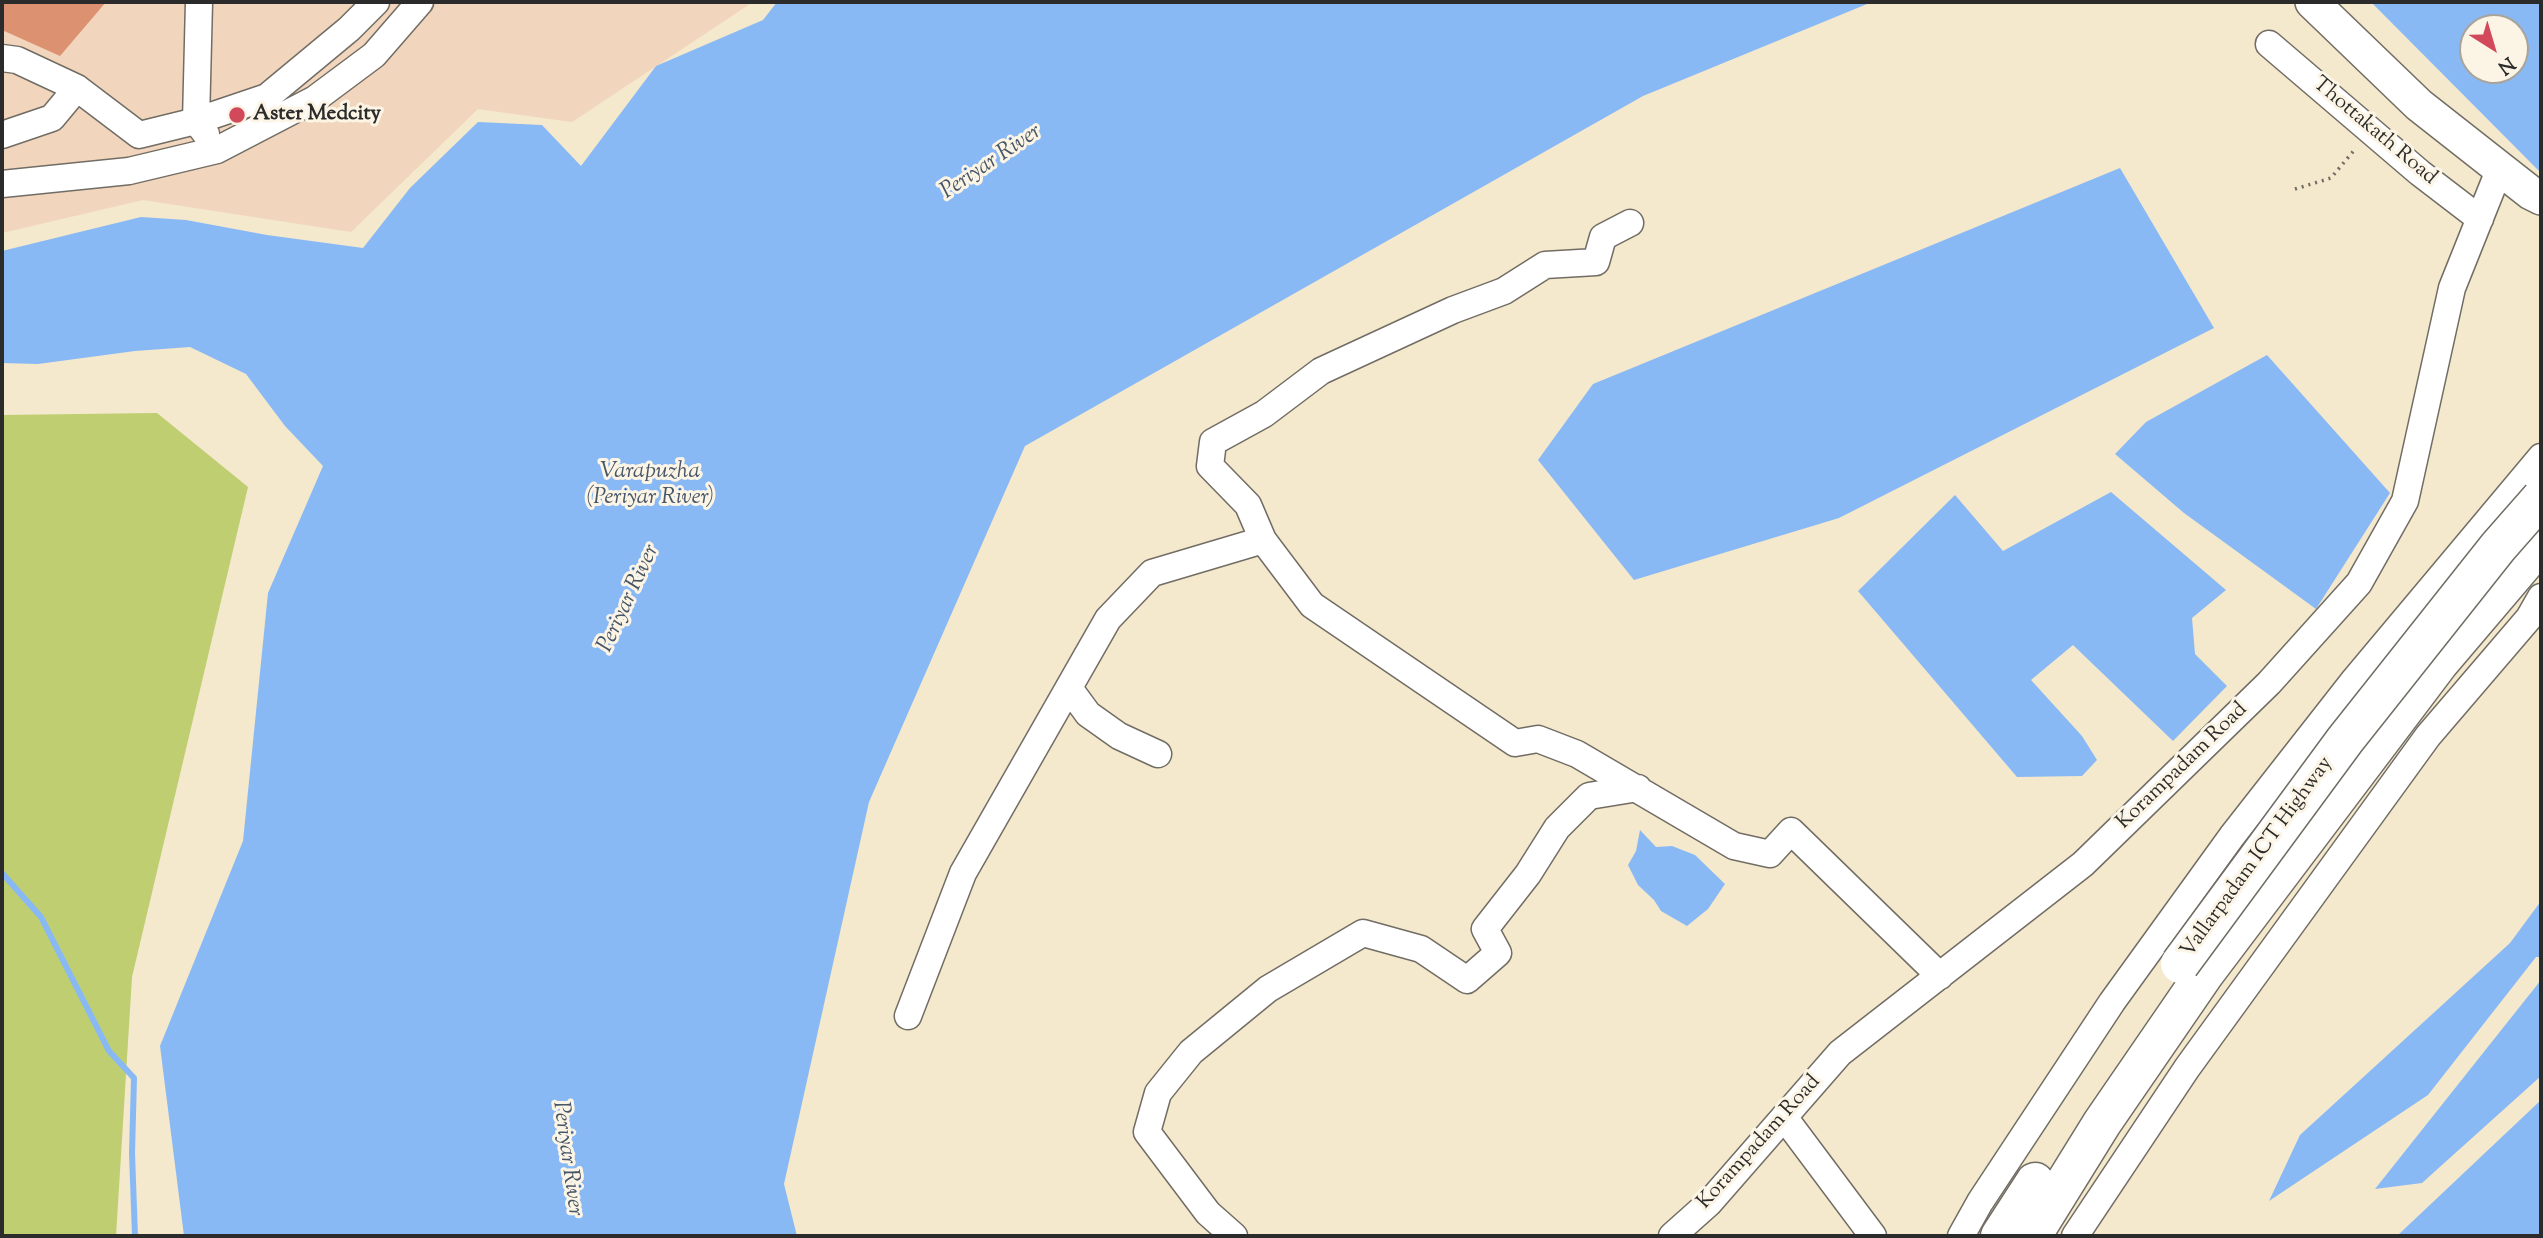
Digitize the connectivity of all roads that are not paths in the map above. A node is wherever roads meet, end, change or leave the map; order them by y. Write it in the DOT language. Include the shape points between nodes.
graph roads {
  1 [pos="199,2"];
  2 [pos="376,2"];
  3 [pos="420,2"];
  4 [pos="2312,2"];
  5 [pos="2269,44"];
  6 [pos="2,58"];
  7 [pos="77,88"];
  8 [pos="196,121"];
  9 [pos="2,135"];
  10 [pos="217,150"];
  11 [pos="2500,168"];
  12 [pos="2,184"];
  13 [pos="2541,198"];
  14 [pos="2480,219"];
  15 [pos="1630,223"];
  16 [pos="2541,457"];
  17 [pos="2525,496"];
  18 [pos="2541,535"];
  19 [pos="1263,540"];
  20 [pos="2541,543"];
  21 [pos="2541,597"];
  22 [pos="1069,688"];
  23 [pos="1158,754"];
  24 [pos="1638,788"];
  25 [pos="2193,969"];
  26 [pos="1940,975"];
  27 [pos="908,1016"];
  28 [pos="1784,1117"];
  29 [pos="1234,1236"];
  30 [pos="1672,1236"];
  31 [pos="1873,1236"];
  32 [pos="1961,1236"];
  33 [pos="2000,1236"];
  34 [pos="2032,1236"];
  35 [pos="2075,1236"];
  1 -- 8 [label="street"];
  2 -- 8 [label="street" via="267,97"];
  3 -- 10 [label="street" via="374,55 315,100"];
  4 -- 11 [label="main road" via="2418,105"];
  5 -- 14 [label="street, Thottakath Road"];
  6 -- 7 [label="street" via="17,60"];
  7 -- 8 [label="street" via="139,135"];
  7 -- 9 [label="street" via="52,118"];
  8 -- 10 [label="street"];
  10 -- 12 [label="street" via="129,171"];
  11 -- 13 [label="main road"];
  11 -- 14 [label="street, Korampadam Road"];
  14 -- 26 [label="street, Korampadam Road" via="2452,289 2404,501 2359,583 2269,683 2083,864"];
  15 -- 19 [label="street" via="1603,237 1596,262 1545,265 1504,291 1321,371 1264,414 1213,442 1210,466 1248,505"];
  16 -- 17 [label="street"];
  17 -- 18 [label="street"];
  17 -- 25 [label="highway, Vallarpadam ICT Highway, bridge" via="2498,547 2345,740"];
  17 -- 32 [label="street" via="2355,679 2232,836 2112,1002"];
  19 -- 22 [label="street" via="1152,573 1108,619"];
  19 -- 24 [label="street" via="1312,605 1515,743 1538,739 1577,754"];
  20 -- 25 [label="highway, Vallarpadam ICT Highway"];
  21 -- 35 [label="street" via="2529,618 2428,736 2187,1068"];
  22 -- 23 [label="street" via="1088,714 1119,736"];
  22 -- 27 [label="street" via="963,873"];
  24 -- 26 [label="street" via="1734,846 1770,854 1791,831"];
  24 -- 29 [label="street" via="1589,796 1557,828 1485,929 1498,953 1467,980 1421,949 1363,933 1268,989 1191,1052 1158,1093 1147,1132 1208,1213"];
  25 -- 33 [label="highway, Vallarpadam ICT Highway" via="2077,1113"];
  25 -- 34 [label="highway, Vallarpadam ICT Highway"];
  26 -- 28 [label="street, Korampadam Road" via="1840,1053"];
  28 -- 30 [label="street, Korampadam Road" via="1709,1203"];
  28 -- 31 [label="street"];
}
